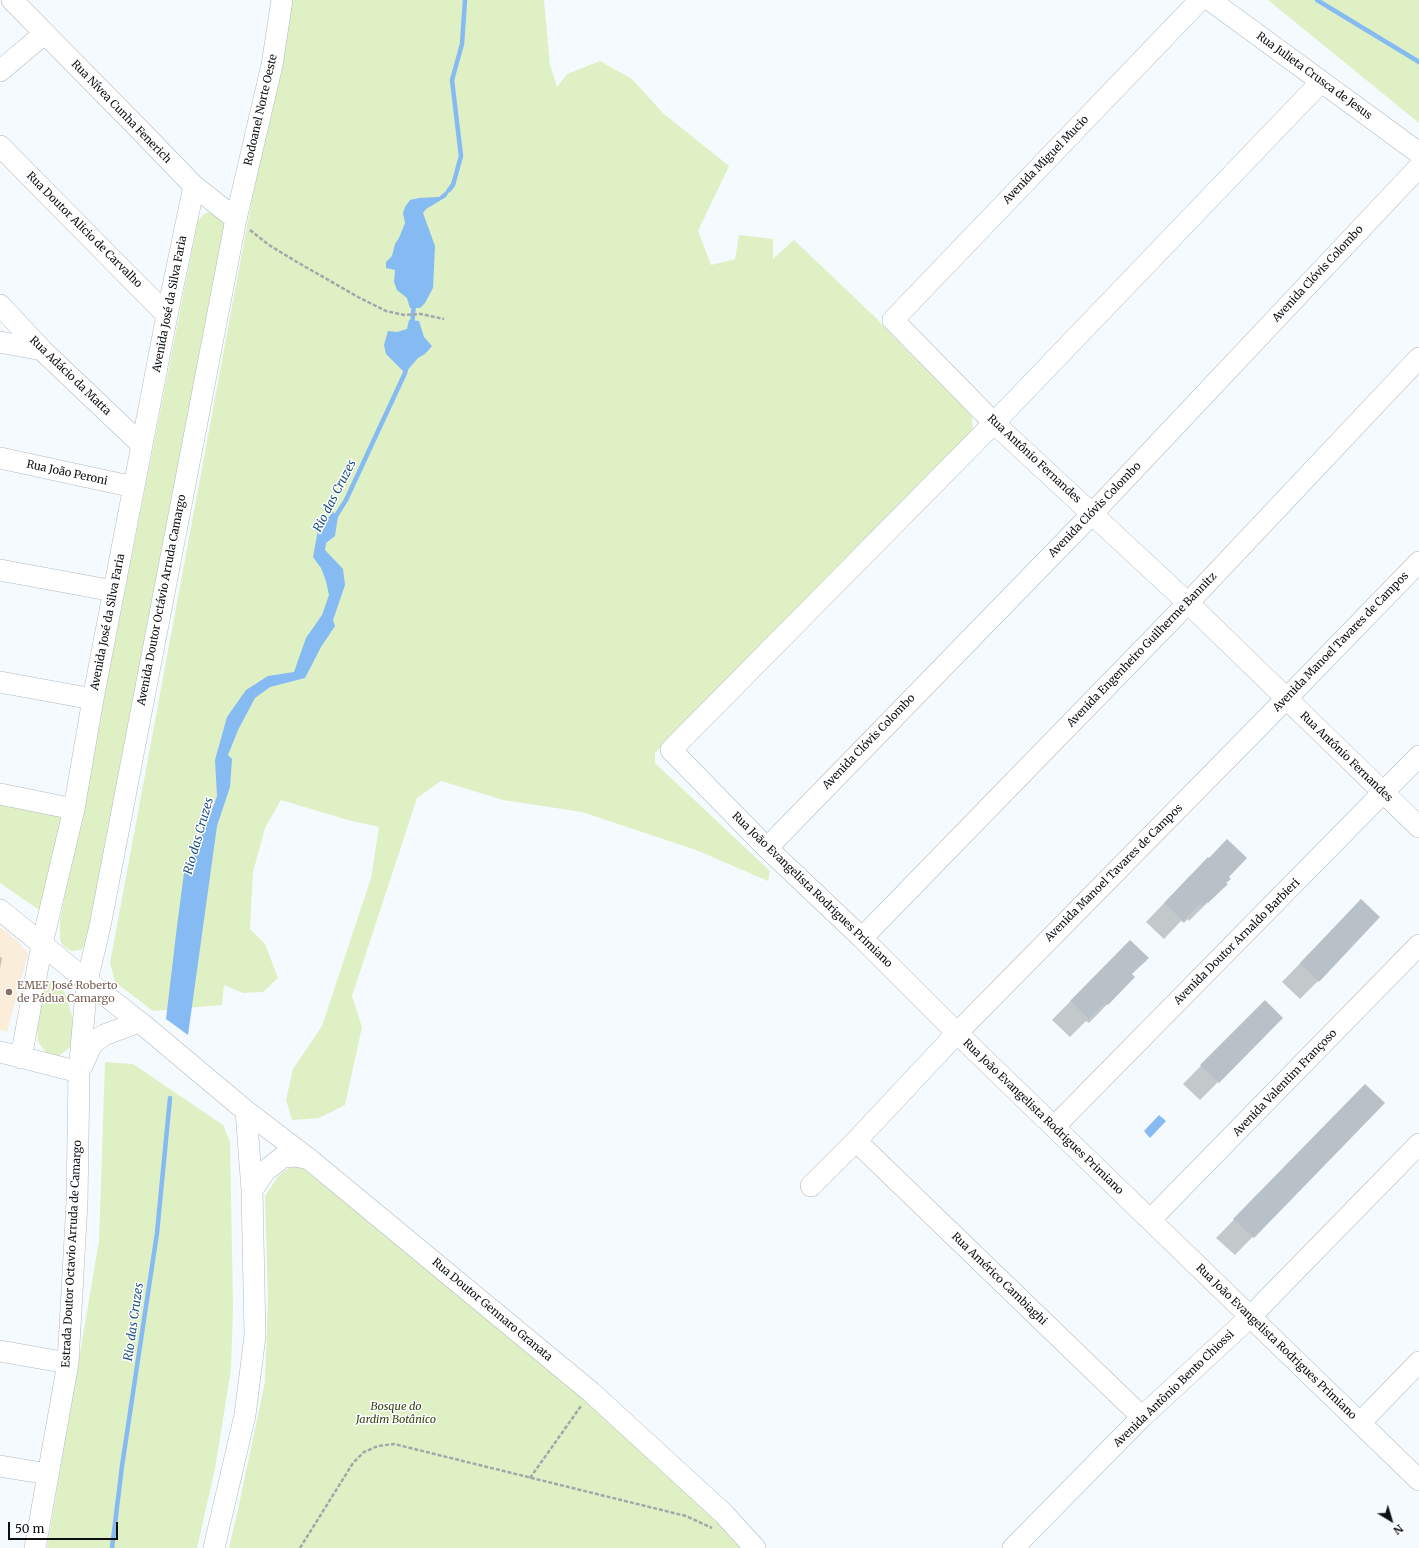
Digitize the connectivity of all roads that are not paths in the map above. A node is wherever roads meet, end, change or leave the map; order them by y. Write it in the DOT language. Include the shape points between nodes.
graph roads {
  1 [pos="12,0"];
  2 [pos="282,0"];
  3 [pos="1200,0"];
  4 [pos="1210,0"];
  5 [pos="44,34"];
  6 [pos="0,71"];
  7 [pos="1321,82"];
  8 [pos="0,146"];
  9 [pos="1419,153"];
  10 [pos="1419,167"];
  11 [pos="194,186"];
  12 [pos="236,219"];
  13 [pos="0,305"];
  14 [pos="167,315"];
  15 [pos="893,320"];
  16 [pos="0,342"];
  17 [pos="42,350"];
  18 [pos="1419,358"];
  19 [pos="994,423"];
  20 [pos="142,445"];
  21 [pos="0,458"];
  22 [pos="134,487"];
  23 [pos="1092,514"];
  24 [pos="1418,564"];
  25 [pos="0,570"];
  26 [pos="114,591"];
  27 [pos="1188,603"];
  28 [pos="0,682"];
  29 [pos="93,699"];
  30 [pos="1286,699"];
  31 [pos="1419,756"];
  32 [pos="1383,793"];
  33 [pos="0,794"];
  34 [pos="74,808"];
  35 [pos="1419,828"];
  36 [pos="766,848"];
  37 [pos="0,910"];
  38 [pos="862,938"];
  39 [pos="42,944"];
  40 [pos="1419,945"];
  41 [pos="87,981"];
  42 [pos="143,1025"];
  43 [pos="957,1032"];
  44 [pos="0,1052"];
  45 [pos="21,1058"];
  46 [pos="79,1072"];
  47 [pos="246,1111"];
  48 [pos="1054,1127"];
  49 [pos="856,1141"];
  50 [pos="1419,1144"];
  51 [pos="309,1159"];
  52 [pos="811,1186"];
  53 [pos="252,1190"];
  54 [pos="1150,1220"];
  55 [pos="1250,1317"];
  56 [pos="0,1351"];
  57 [pos="1419,1362"];
  58 [pos="68,1363"];
  59 [pos="1142,1417"];
  60 [pos="1360,1423"];
  61 [pos="0,1466"];
  62 [pos="48,1474"];
  63 [pos="1419,1480"];
  64 [pos="35,1548"];
  65 [pos="214,1548"];
  66 [pos="755,1548"];
  67 [pos="1012,1548"];
  1 -- 5 [label="street, Rua Nívea Cunha Fenerich"];
  2 -- 12 [label="street, Rodoanel Norte Oeste" via="272,65"];
  3 -- 15 [label="street, Avenida Miguel Mucio"];
  4 -- 7 [label="street, Rua Julieta Crusca de Jesus"];
  5 -- 6 [label="street"];
  5 -- 11 [label="street, Rua Nívea Cunha Fenerich"];
  7 -- 9 [label="street, Rua Julieta Crusca de Jesus"];
  7 -- 19 [label="street"];
  8 -- 14 [label="street, Rua Doutor Alicio de Carvalho"];
  10 -- 23 [label="street, Avenida Clóvis Colombo"];
  11 -- 12 [label="street, Rua Nívea Cunha Fenerich"];
  11 -- 14 [label="street, Avenida José da Silva Faria"];
  12 -- 41 [label="street, Avenida Doutor Octávio Arruda Camargo" via="100,926"];
  13 -- 17 [label="street, Rua Adácio da Matta"];
  14 -- 20 [label="street, Avenida José da Silva Faria"];
  15 -- 19 [label="street, Rua Antônio Fernandes"];
  16 -- 17 [label="street"];
  17 -- 20 [label="street, Rua Adácio da Matta"];
  18 -- 27 [label="street, Avenida Engenheiro Guilherme Bannitz"];
  19 -- 23 [label="street, Rua Antônio Fernandes"];
  19 -- 36 [label="street, Rua João Evangelista Rodrigues Primiano" via="671,750"];
  20 -- 22 [label="street, Avenida José da Silva Faria"];
  21 -- 22 [label="street, Rua João Peroni"];
  22 -- 26 [label="street, Avenida José da Silva Faria"];
  23 -- 27 [label="street, Rua Antônio Fernandes"];
  23 -- 36 [label="street, Avenida Clóvis Colombo"];
  24 -- 30 [label="street, Avenida Manoel Tavares de Campos"];
  25 -- 26 [label="street"];
  26 -- 29 [label="street, Avenida José da Silva Faria"];
  27 -- 30 [label="street, Rua Antônio Fernandes"];
  27 -- 38 [label="street, Avenida Engenheiro Guilherme Bannitz"];
  28 -- 29 [label="street"];
  29 -- 34 [label="street, Avenida José da Silva Faria"];
  30 -- 32 [label="street, Rua Antônio Fernandes"];
  30 -- 43 [label="street, Avenida Manoel Tavares de Campos"];
  31 -- 32 [label="street, Avenida Doutor Arnaldo Barbieri"];
  32 -- 35 [label="street, Rua Antônio Fernandes"];
  32 -- 48 [label="street, Avenida Doutor Arnaldo Barbieri"];
  33 -- 34 [label="street"];
  34 -- 39 [label="street, Avenida José da Silva Faria"];
  36 -- 38 [label="street, Rua João Evangelista Rodrigues Primiano"];
  37 -- 39 [label="street"];
  38 -- 43 [label="street, Rua João Evangelista Rodrigues Primiano"];
  39 -- 41 [label="street"];
  39 -- 45 [label="street, Avenida José da Silva Faria"];
  40 -- 54 [label="street, Avenida Valentim Françoso"];
  41 -- 42 [label="street"];
  41 -- 46 [label="street, Estrada Doutor Octavio Arruda de Camargo"];
  42 -- 46 [label="street" via="104,1035 92,1044"];
  42 -- 47 [label="street, Rua Doutor Gennaro Granata"];
  43 -- 48 [label="street, Rua João Evangelista Rodrigues Primiano"];
  43 -- 49 [label="street, Avenida Manoel Tavares de Campos"];
  44 -- 45 [label="street"];
  45 -- 46 [label="street"];
  46 -- 58 [label="street, Estrada Doutor Octavio Arruda de Camargo" via="77,1202"];
  47 -- 51 [label="street, Rua Doutor Gennaro Granata"];
  47 -- 53 [label="street"];
  48 -- 54 [label="street, Rua João Evangelista Rodrigues Primiano"];
  49 -- 52 [label="street, Avenida Manoel Tavares de Campos"];
  49 -- 59 [label="street, Rua Américo Cambiaghi"];
  50 -- 55 [label="street, Avenida Antônio Bento Chiossi"];
  51 -- 53 [label="street" via="283,1157 265,1171"];
  51 -- 66 [label="street, Rua Doutor Gennaro Granata" via="591,1392 723,1513"];
  53 -- 65 [label="street" via="256,1336 245,1415"];
  54 -- 55 [label="street, Rua João Evangelista Rodrigues Primiano"];
  55 -- 59 [label="street, Avenida Antônio Bento Chiossi"];
  55 -- 60 [label="street, Rua João Evangelista Rodrigues Primiano"];
  56 -- 58 [label="street"];
  57 -- 60 [label="street"];
  58 -- 62 [label="street, Estrada Doutor Octavio Arruda de Camargo"];
  59 -- 67 [label="street, Avenida Antônio Bento Chiossi"];
  60 -- 63 [label="street, Rua João Evangelista Rodrigues Primiano"];
  61 -- 62 [label="street"];
  62 -- 64 [label="street, Estrada Doutor Octavio Arruda de Camargo"];
}
